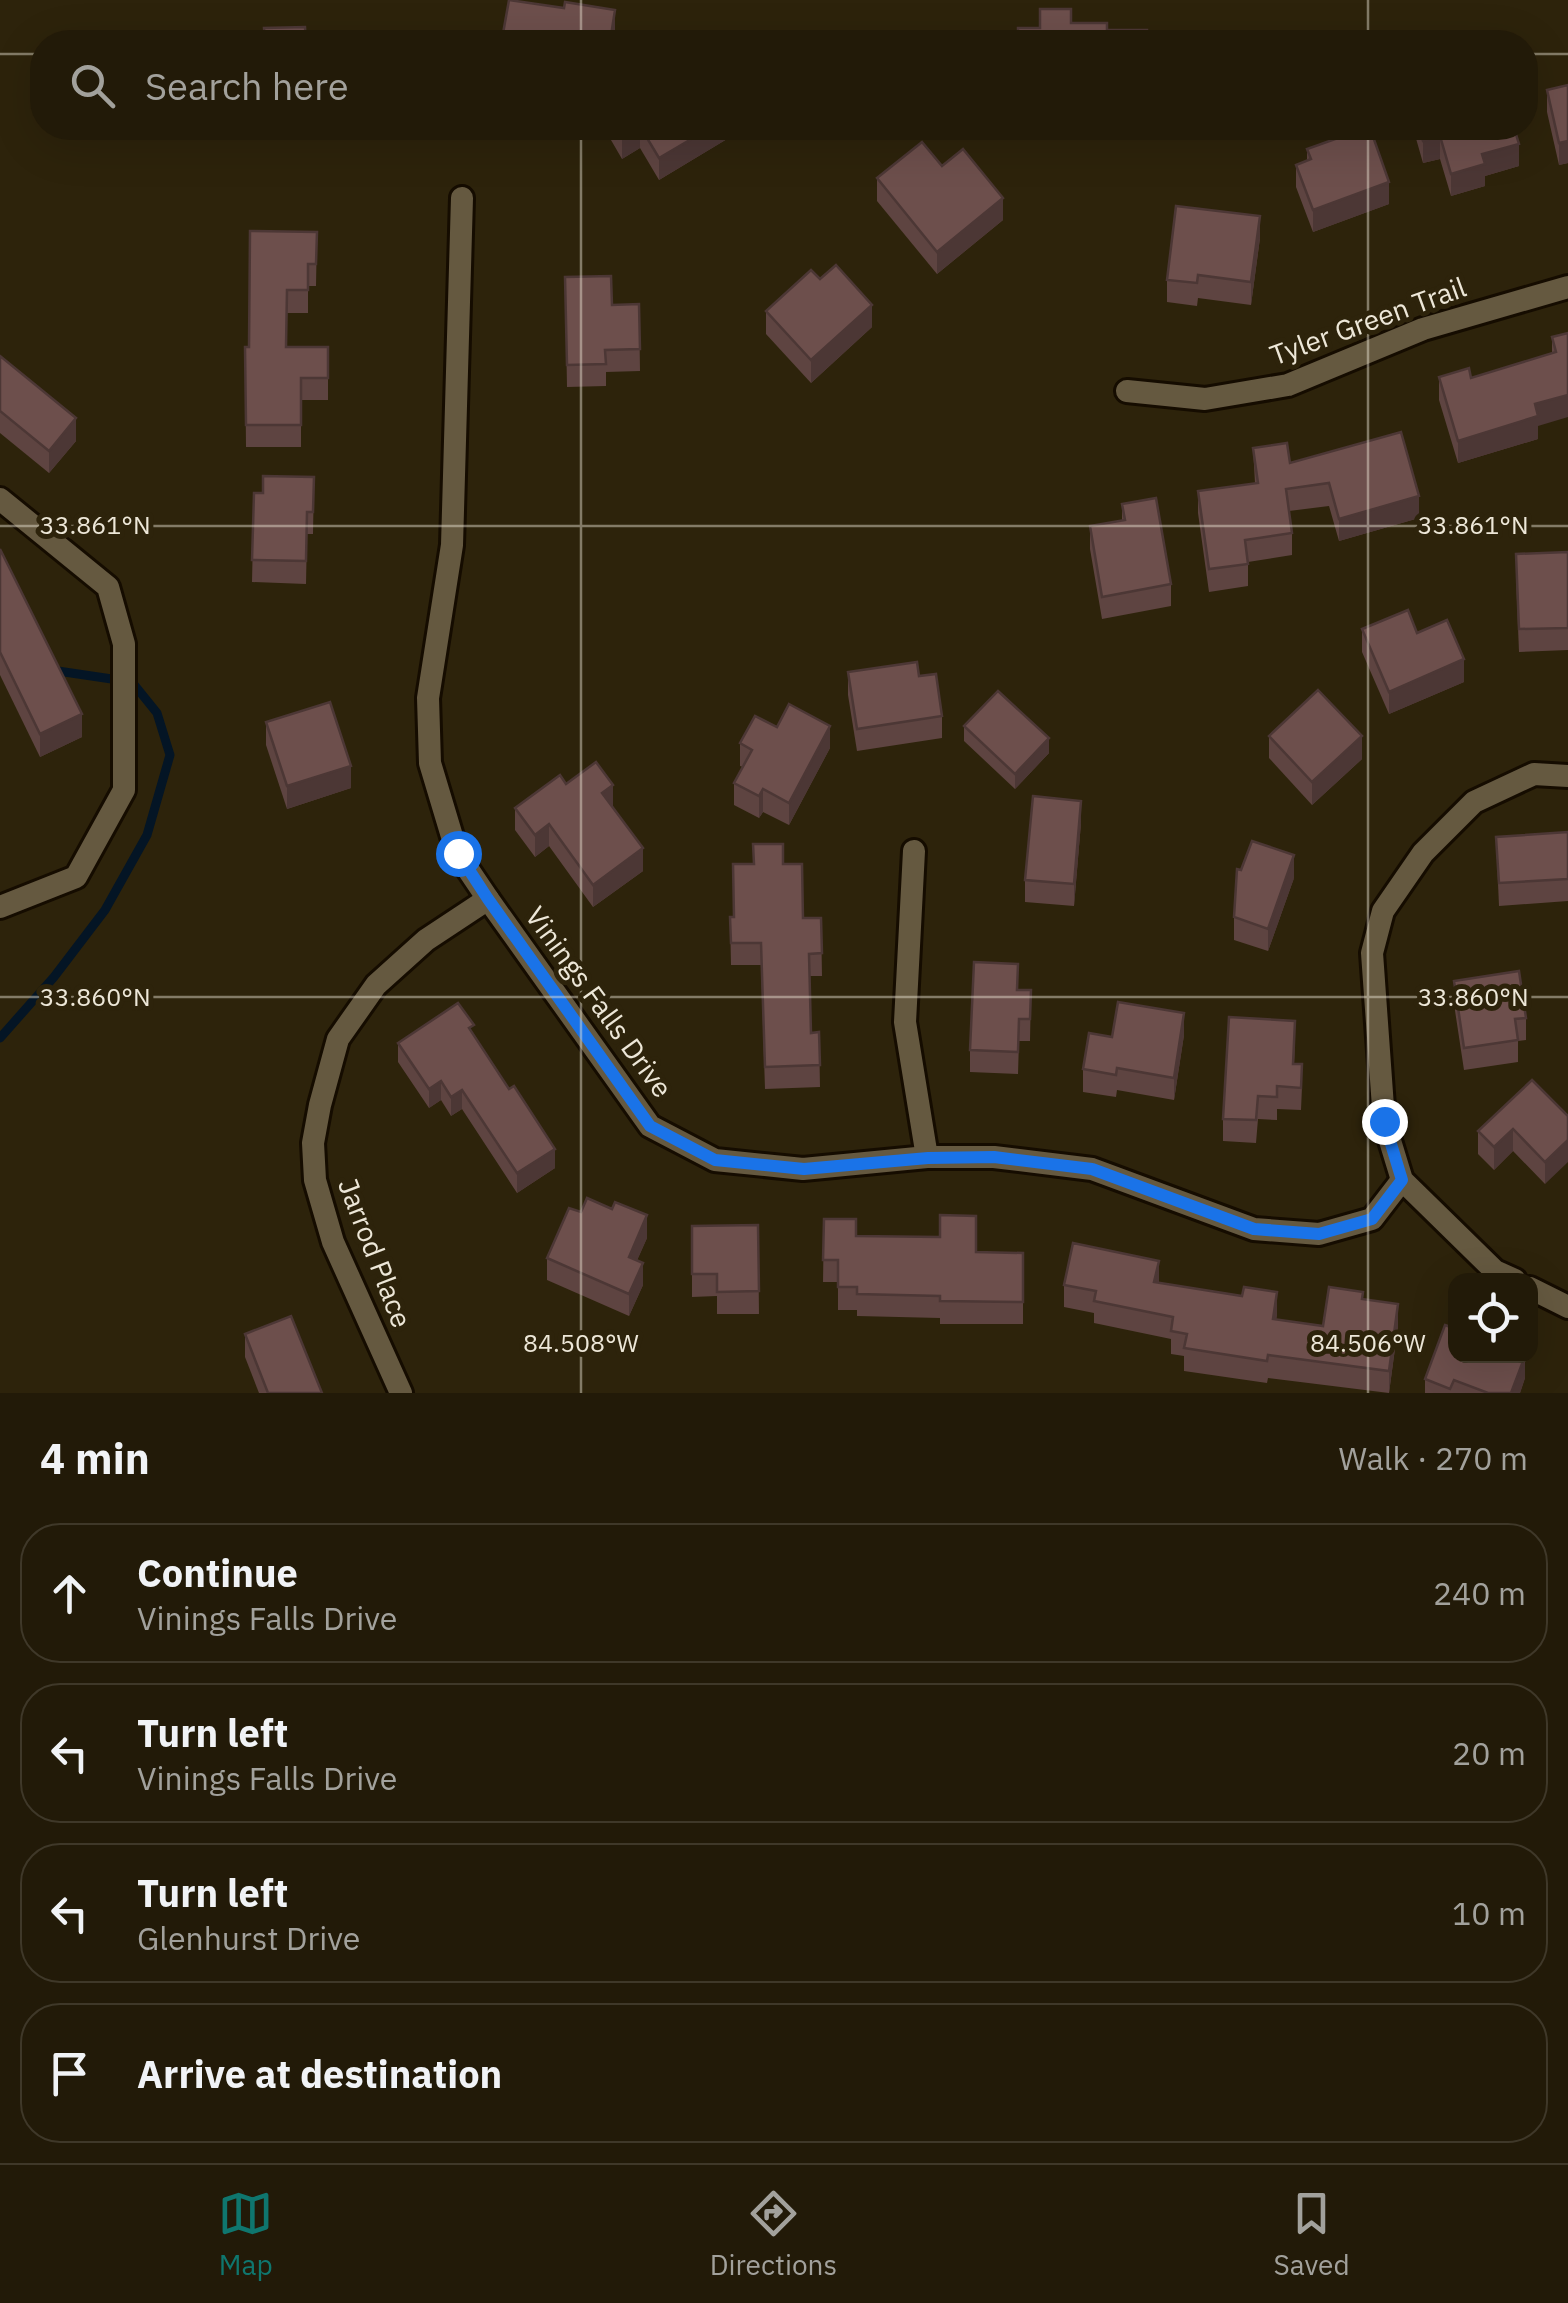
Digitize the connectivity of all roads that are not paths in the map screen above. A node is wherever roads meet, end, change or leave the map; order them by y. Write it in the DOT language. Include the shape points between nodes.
graph roads {
  1 [pos="462,198"];
  2 [pos="1568,286"];
  3 [pos="1126,391"];
  4 [pos="0,498"];
  5 [pos="1568,776"];
  6 [pos="914,851"];
  7 [pos="488,899"];
  8 [pos="0,907"];
  9 [pos="928,1158"];
  10 [pos="1402,1180"];
  11 [pos="1499,1273"];
  12 [pos="1538,1292"];
  13 [pos="1568,1307"];
  14 [pos="401,1393"];
  1 -- 7 [label="street, Vinings Falls Drive" via="452,544 428,698 430,764 458,853"];
  2 -- 3 [label="street, Tyler Green Trail" via="1423,329 1288,384 1205,399"];
  4 -- 8 [label="street" via="108,587 124,644 124,790 76,877"];
  5 -- 10 [label="street" via="1534,774 1474,802 1424,853 1383,911 1372,953 1384,1121"];
  6 -- 9 [label="street" via="905,1022"];
  7 -- 9 [label="street, Vinings Falls Drive" via="650,1126 715,1160 804,1169"];
  7 -- 14 [label="street, Jarrod Place" via="426,940 376,985 338,1040 313,1143 315,1180 333,1242"];
  9 -- 10 [label="street, Vinings Falls Drive" via="994,1157 1092,1169 1254,1229 1319,1234 1372,1219"];
  10 -- 11 [label="street"];
  12 -- 13 [label="street"];
}
